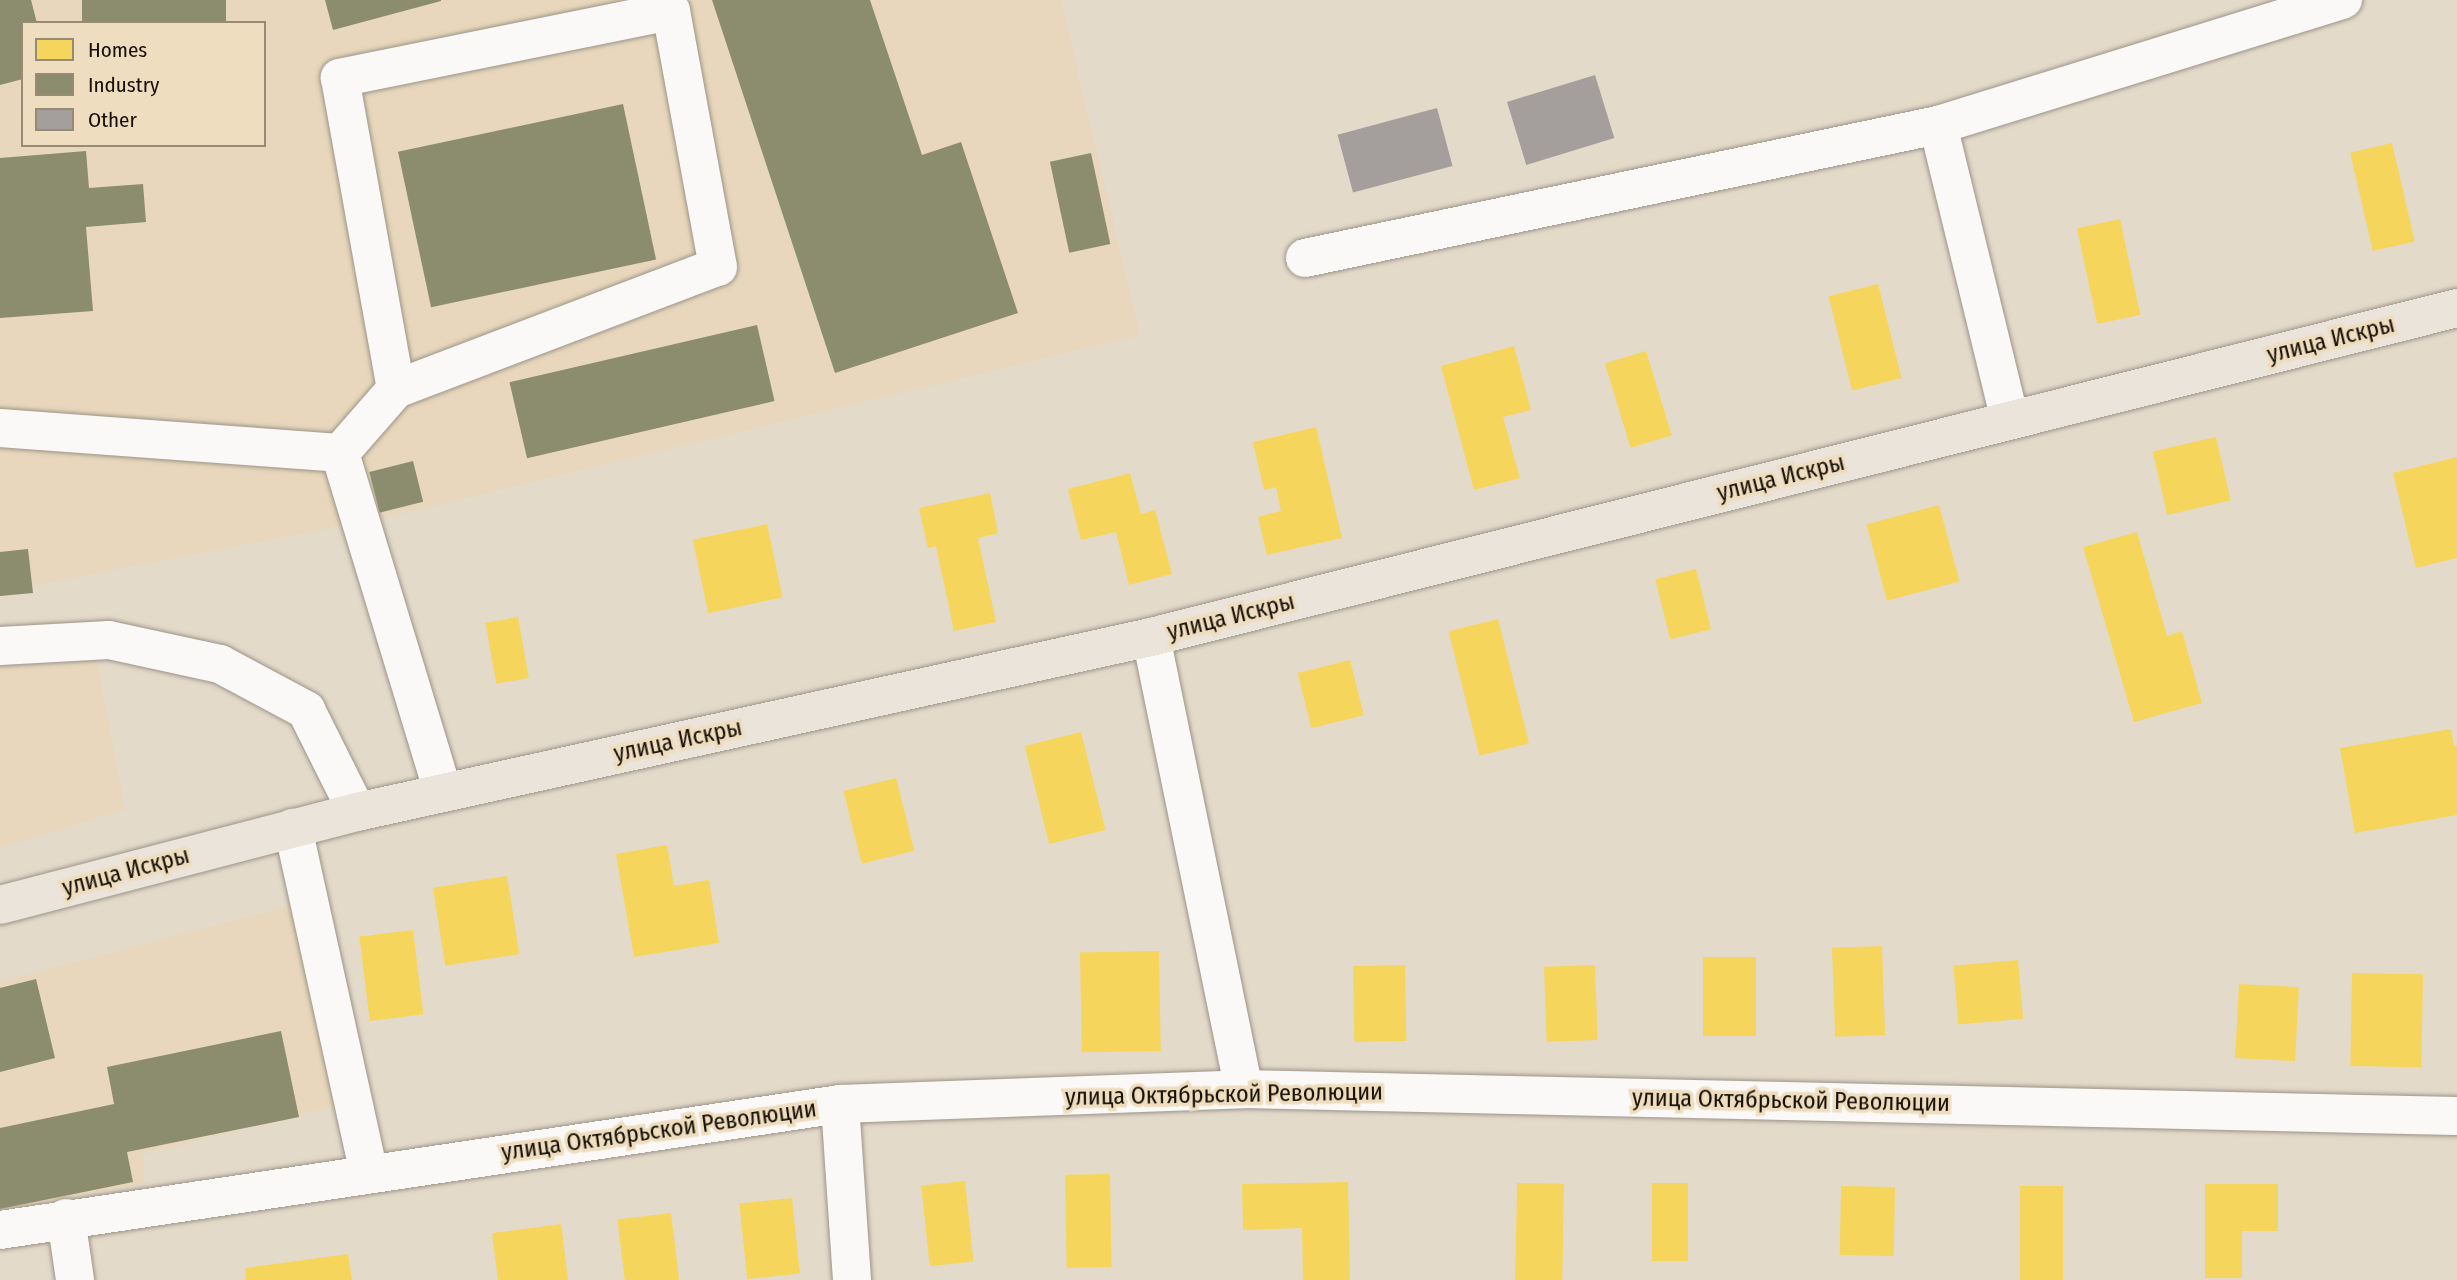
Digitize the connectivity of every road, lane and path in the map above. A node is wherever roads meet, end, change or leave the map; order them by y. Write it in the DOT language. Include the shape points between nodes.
graph roads {
  1 [pos="2343,0"];
  2 [pos="1938,125"];
  3 [pos="1305,258"];
  4 [pos="2457,308"];
  5 [pos="396,389"];
  6 [pos="2010,420"];
  7 [pos="0,428"];
  8 [pos="340,453"];
  9 [pos="1151,637"];
  10 [pos="0,646"];
  11 [pos="443,793"];
  12 [pos="357,812"];
  13 [pos="293,828"];
  14 [pos="0,905"];
  15 [pos="1244,1089"];
  16 [pos="840,1104"];
  17 [pos="2457,1116"];
  18 [pos="369,1174"];
  19 [pos="66,1218"];
  20 [pos="0,1230"];
  21 [pos="75,1280"];
  22 [pos="852,1280"];
  1 -- 2 [label="street"];
  2 -- 3 [label="street"];
  2 -- 6 [label="street"];
  4 -- 6 [label="main road, улица Искры"];
  5 -- 5 [label="street" via="340,78 671,11 718,267"];
  5 -- 8 [label="street"];
  6 -- 9 [label="main road, улица Искры"];
  7 -- 8 [label="street"];
  8 -- 11 [label="street"];
  9 -- 11 [label="main road, улица Искры"];
  9 -- 15 [label="street"];
  10 -- 12 [label="street" via="109,640 220,664 306,710"];
  11 -- 12 [label="main road, улица Искры"];
  12 -- 13 [label="main road, улица Искры"];
  13 -- 14 [label="main road, улица Искры"];
  13 -- 18 [label="street"];
  15 -- 16 [label="street, улица Октябрьской Революции"];
  15 -- 17 [label="street, улица Октябрьской Революции"];
  16 -- 18 [label="street, улица Октябрьской Революции"];
  16 -- 22 [label="street"];
  18 -- 19 [label="street, улица Октябрьской Революции"];
  19 -- 20 [label="street, улица Октябрьской Революции"];
  19 -- 21 [label="street"];
}
